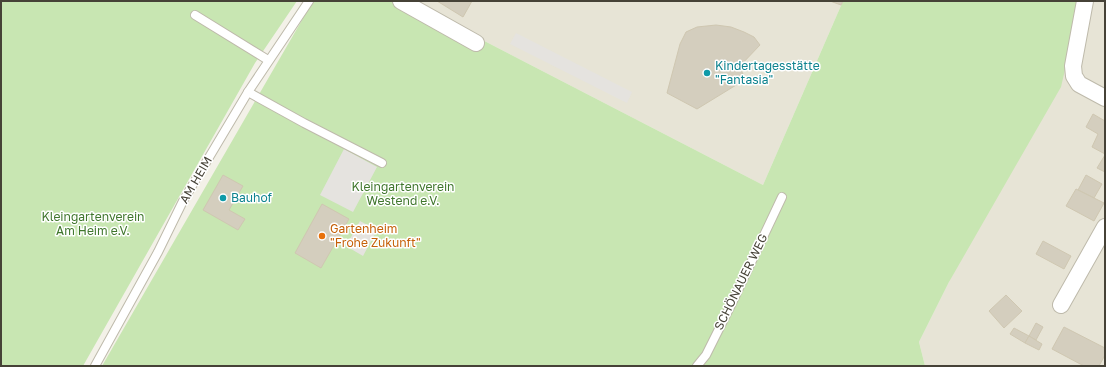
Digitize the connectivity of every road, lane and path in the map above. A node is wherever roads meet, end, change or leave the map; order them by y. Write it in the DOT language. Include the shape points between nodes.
graph roads {
  1 [pos="309,1"];
  2 [pos="401,1"];
  3 [pos="1085,1"];
  4 [pos="196,15"];
  5 [pos="476,43"];
  6 [pos="268,60"];
  7 [pos="248,92"];
  8 [pos="1105,98"];
  9 [pos="382,163"];
  10 [pos="782,197"];
  11 [pos="1105,227"];
  12 [pos="1061,305"];
  13 [pos="95,366"];
  14 [pos="697,366"];
  1 -- 6 [label="lane, AM HEIM"];
  2 -- 5 [label="street"];
  3 -- 8 [label="street" via="1073,66 1074,76 1079,84"];
  4 -- 6 [label="lane"];
  6 -- 7 [label="lane, AM HEIM"];
  7 -- 9 [label="lane"];
  7 -- 13 [label="lane, AM HEIM" via="184,201"];
  10 -- 14 [label="lane, SCHÖNAUER WEG" via="706,355"];
  11 -- 12 [label="street"];
}
